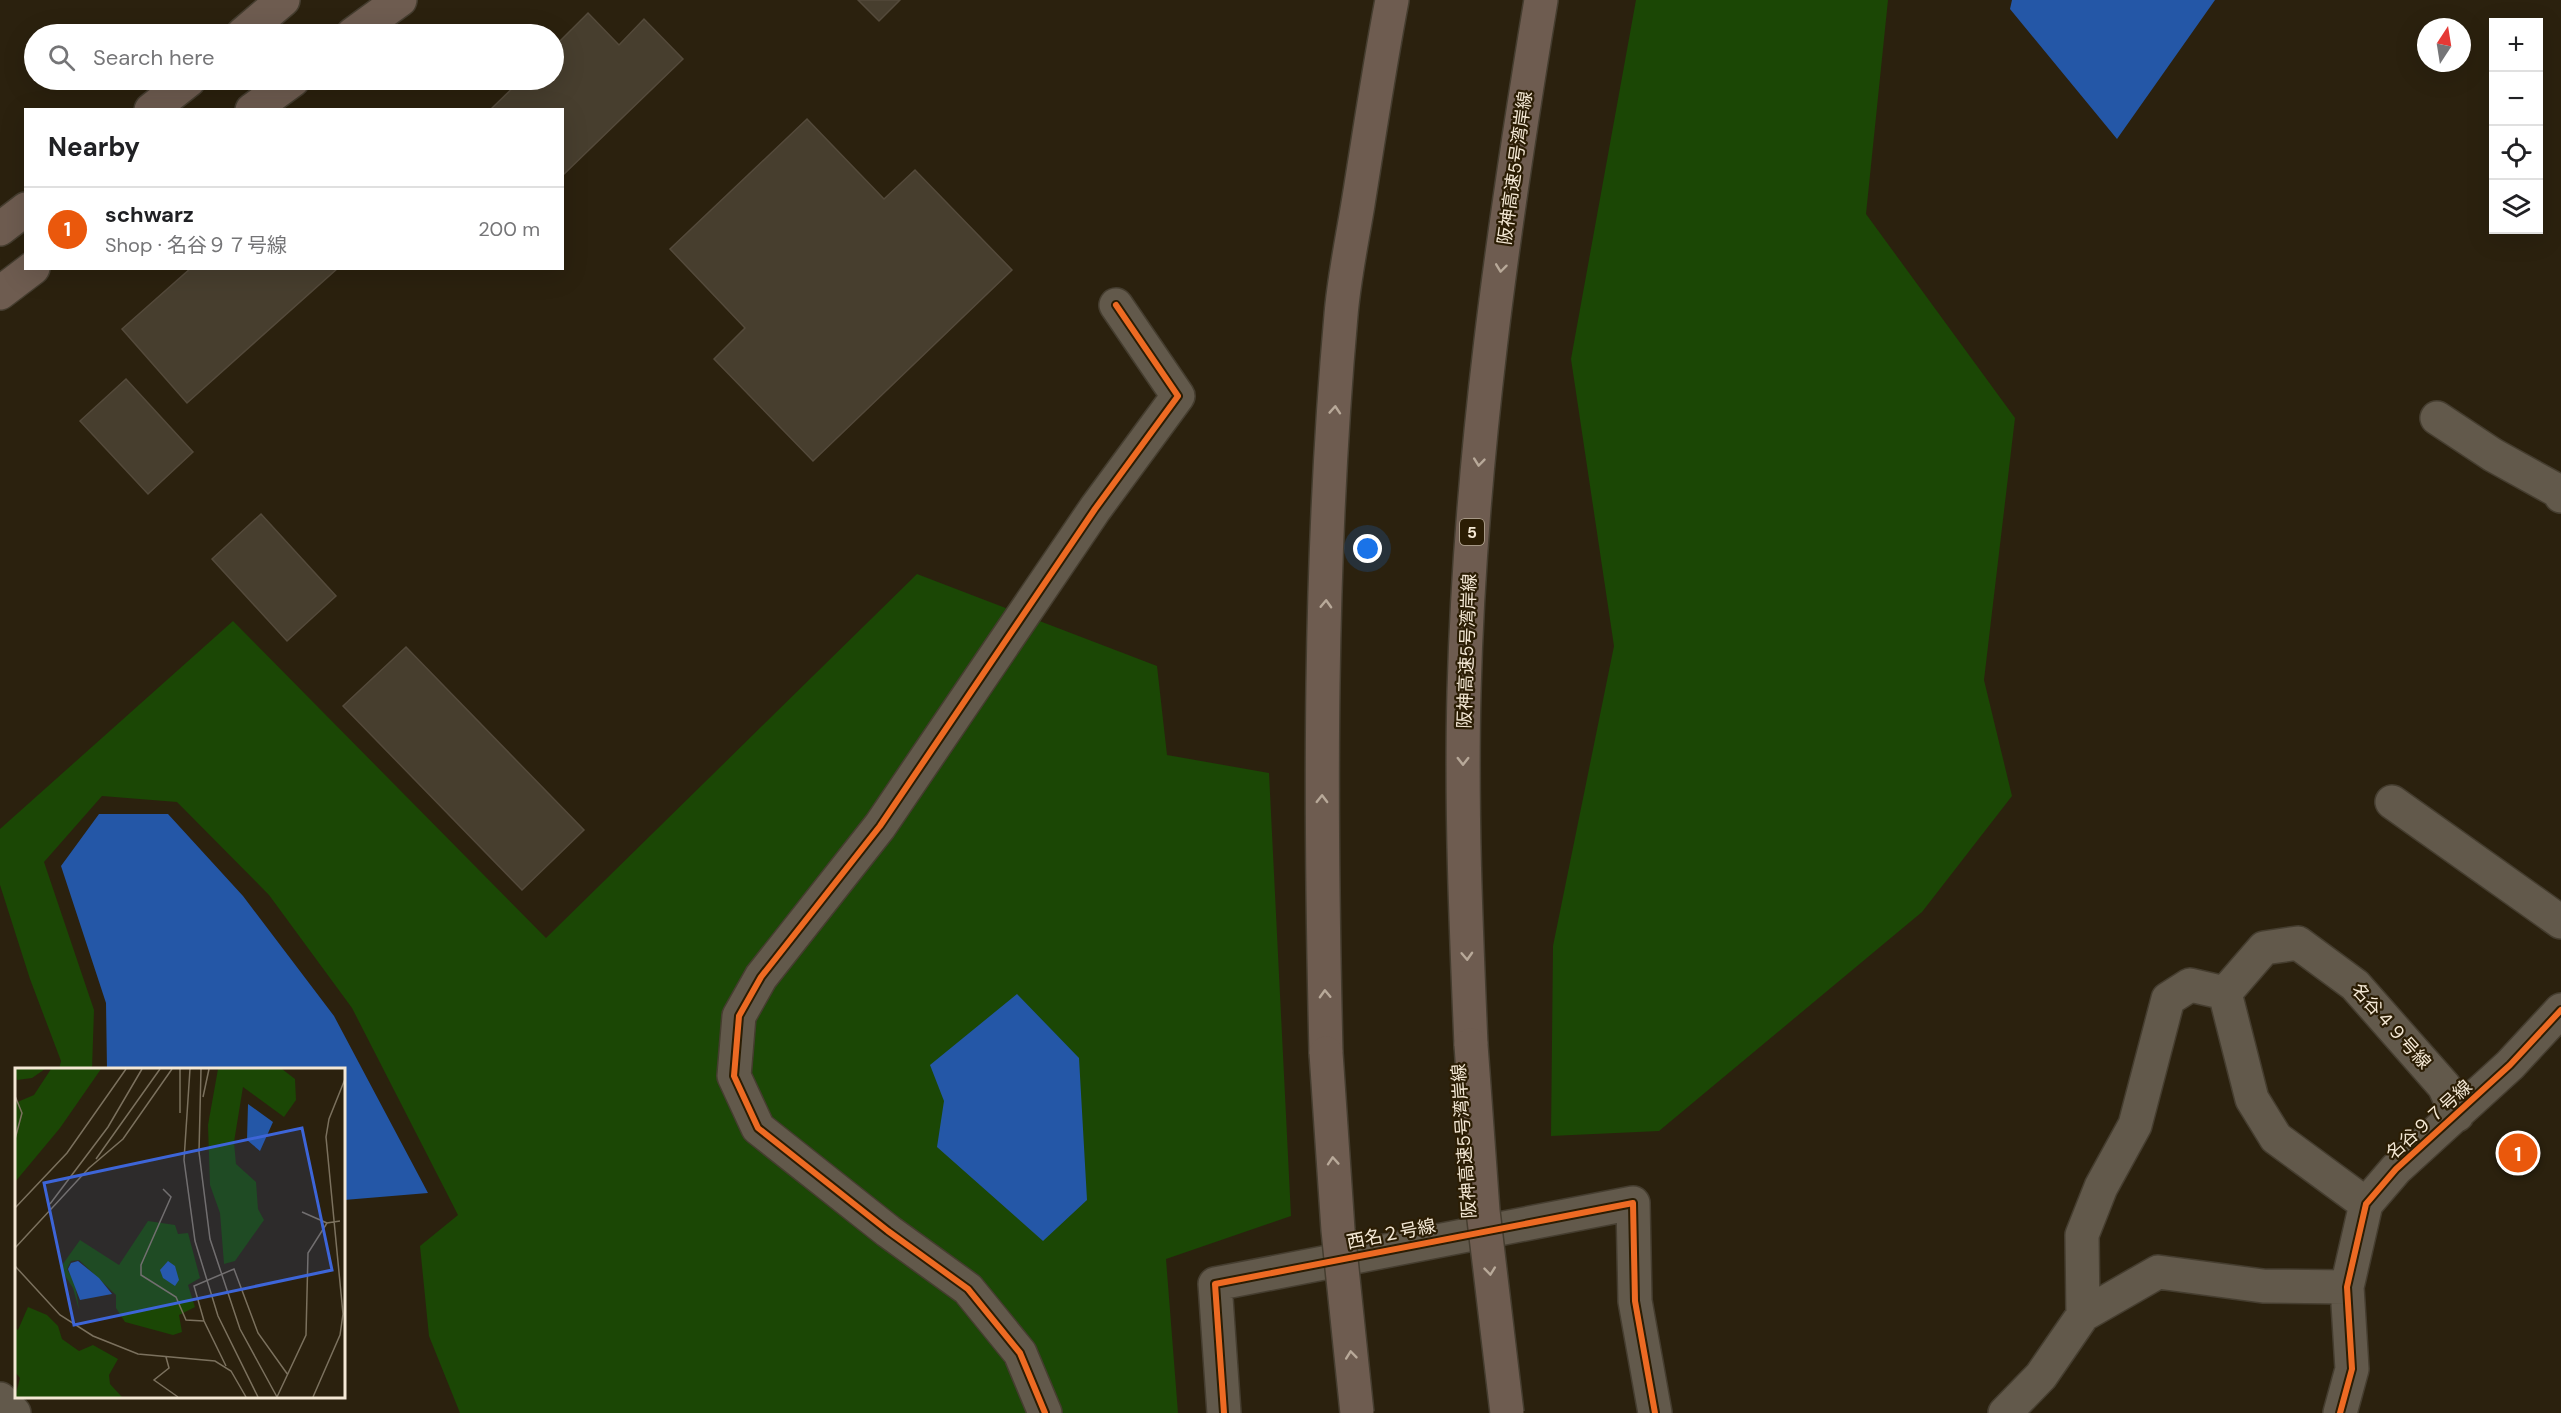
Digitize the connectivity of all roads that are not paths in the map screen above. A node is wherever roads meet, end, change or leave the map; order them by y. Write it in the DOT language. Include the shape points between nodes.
graph roads {
  1 [pos="283,0"];
  2 [pos="400,0"];
  3 [pos="1369,0"];
  4 [pos="1392,0"];
  5 [pos="1540,8"];
  6 [pos="255,24"];
  7 [pos="367,24"];
  8 [pos="176,90"];
  9 [pos="279,90"];
  10 [pos="154,108"];
  11 [pos="255,108"];
  12 [pos="24,211"];
  13 [pos="0,229"];
  14 [pos="30,270"];
  15 [pos="0,293"];
  16 [pos="1116,305"];
  17 [pos="1341,312"];
  18 [pos="2437,418"];
  19 [pos="2561,496"];
  20 [pos="2392,802"];
  21 [pos="2561,922"];
  22 [pos="2225,993"];
  23 [pos="2561,1010"];
  24 [pos="2457,1114"];
  25 [pos="2366,1204"];
  26 [pos="2348,1287"];
  27 [pos="2083,1315"];
  28 [pos="0,1399"];
  29 [pos="14,1413"];
  30 [pos="1045,1413"];
  31 [pos="1224,1413"];
  32 [pos="1357,1413"];
  33 [pos="1507,1413"];
  34 [pos="1655,1413"];
  35 [pos="2005,1413"];
  36 [pos="2340,1413"];
  1 -- 6 [label="highway"];
  2 -- 7 [label="highway"];
  3 -- 17 [label="highway" via="1356,109"];
  4 -- 17 [label="highway"];
  5 -- 33 [label="highway, 阪神高速5号湾岸線 / 5, one-way, bridge" via="1508,209 1473,523 1464,692 1463,855 1471,1045 1483,1211"];
  8 -- 10 [label="highway"];
  9 -- 11 [label="highway"];
  12 -- 13 [label="highway"];
  14 -- 15 [label="highway"];
  16 -- 30 [label="street" via="1178,396 1095,509 880,826 761,977 739,1016 734,1076 758,1128 968,1289 1020,1353"];
  32 -- 17 [label="highway, one-way, bridge" via="1338,1230 1326,1053 1321,858 1323,667"];
  18 -- 19 [label="street"];
  20 -- 21 [label="street"];
  22 -- 24 [label="street, 名谷４９号線" via="2264,948 2298,943 2355,985 2444,1086"];
  22 -- 25 [label="street" via="2253,1099 2276,1138"];
  22 -- 27 [label="street" via="2190,985 2168,999 2135,1125 2101,1187 2082,1235"];
  23 -- 24 [label="street, 名谷９７号線"];
  24 -- 25 [label="street, 名谷９７号線" via="2396,1169"];
  25 -- 26 [label="street, 名谷９７号線"];
  26 -- 27 [label="street" via="2263,1286 2158,1272"];
  26 -- 36 [label="street, 名谷９７号線" via="2352,1369"];
  27 -- 35 [label="street" via="2041,1376"];
  28 -- 29 [label="street"];
  31 -- 34 [label="street, 西名２号線" via="1215,1284 1633,1203 1635,1301"];
}
